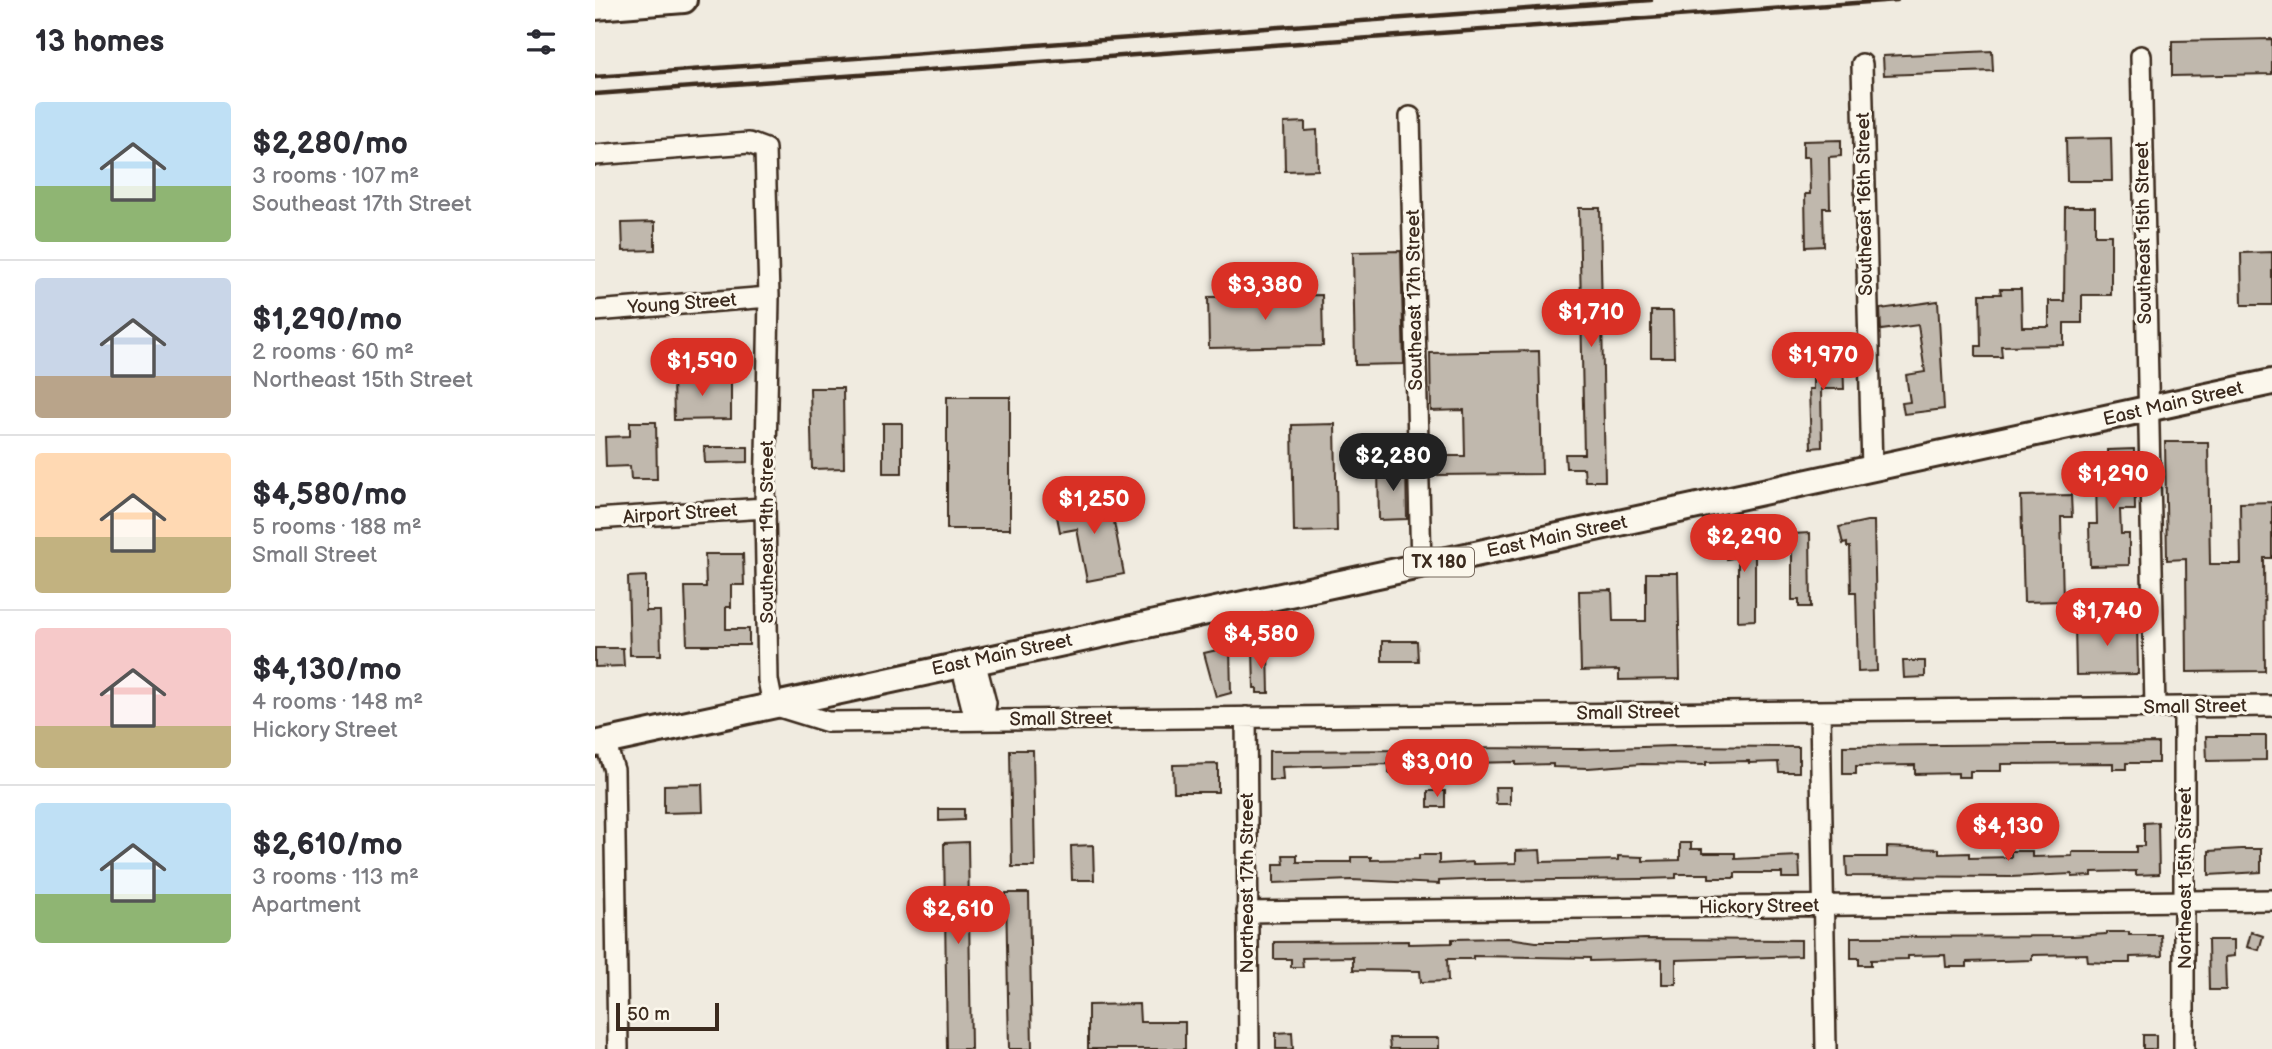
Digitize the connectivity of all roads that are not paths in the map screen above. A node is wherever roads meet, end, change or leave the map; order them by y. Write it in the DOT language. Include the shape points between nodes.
graph roads {
  1 [pos="684,0"];
  2 [pos="595,7"];
  3 [pos="2141,56"];
  4 [pos="1862,64"];
  5 [pos="1410,117"];
  6 [pos="595,155"];
  7 [pos="769,297"];
  8 [pos="595,311"];
  9 [pos="2272,382"];
  10 [pos="2147,410"];
  11 [pos="1872,470"];
  12 [pos="765,508"];
  13 [pos="625,517"];
  14 [pos="595,519"];
  15 [pos="595,536"];
  16 [pos="1421,566"];
  17 [pos="968,662"];
  18 [pos="773,705"];
  19 [pos="2272,706"];
  20 [pos="2184,707"];
  21 [pos="2155,708"];
  22 [pos="1819,711"];
  23 [pos="1246,717"];
  24 [pos="983,720"];
  25 [pos="600,743"];
  26 [pos="2272,900"];
  27 [pos="2186,901"];
  28 [pos="1825,906"];
  29 [pos="1247,912"];
  30 [pos="618,1049"];
  31 [pos="1249,1049"];
  32 [pos="1826,1049"];
  33 [pos="2185,1049"];
  1 -- 2 [label="main road"];
  3 -- 10 [label="street, Southeast 15th Street"];
  4 -- 11 [label="street, Southeast 16th Street"];
  5 -- 16 [label="street, Southeast 17th Street"];
  6 -- 7 [label="street, Southeast 19th Street" via="750,143 765,149"];
  7 -- 8 [label="street, Young Street"];
  7 -- 12 [label="street, Southeast 19th Street"];
  9 -- 10 [label="main road, East Main Street / TX 180"];
  10 -- 11 [label="main road, East Main Street / TX 180"];
  10 -- 21 [label="street"];
  11 -- 16 [label="main road, East Main Street / TX 180"];
  12 -- 13 [label="street, Airport Street"];
  12 -- 18 [label="street, Southeast 19th Street" via="768,680"];
  13 -- 14 [label="street, Airport Street"];
  13 -- 15 [label="street"];
  16 -- 17 [label="main road, East Main Street / TX 180"];
  17 -- 18 [label="main road, East Main Street / TX 180"];
  17 -- 24 [label="street, Small Street" via="973,712"];
  18 -- 24 [label="street, Small Street" via="828,722"];
  18 -- 25 [label="main road, East Main Street / TX 180"];
  19 -- 20 [label="street, Small Street"];
  20 -- 21 [label="street, Small Street"];
  20 -- 27 [label="street, Northeast 15th Street"];
  21 -- 22 [label="street, Small Street"];
  22 -- 23 [label="street, Small Street"];
  22 -- 28 [label="street"];
  23 -- 24 [label="street, Small Street"];
  23 -- 29 [label="street, Northeast 17th Street"];
  25 -- 30 [label="street" via="614,770"];
  26 -- 27 [label="street, Hickory Street"];
  27 -- 28 [label="street, Hickory Street"];
  27 -- 33 [label="street, Northeast 15th Street"];
  28 -- 29 [label="street, Hickory Street"];
  28 -- 32 [label="street"];
  29 -- 31 [label="street, Northeast 17th Street"];
}
